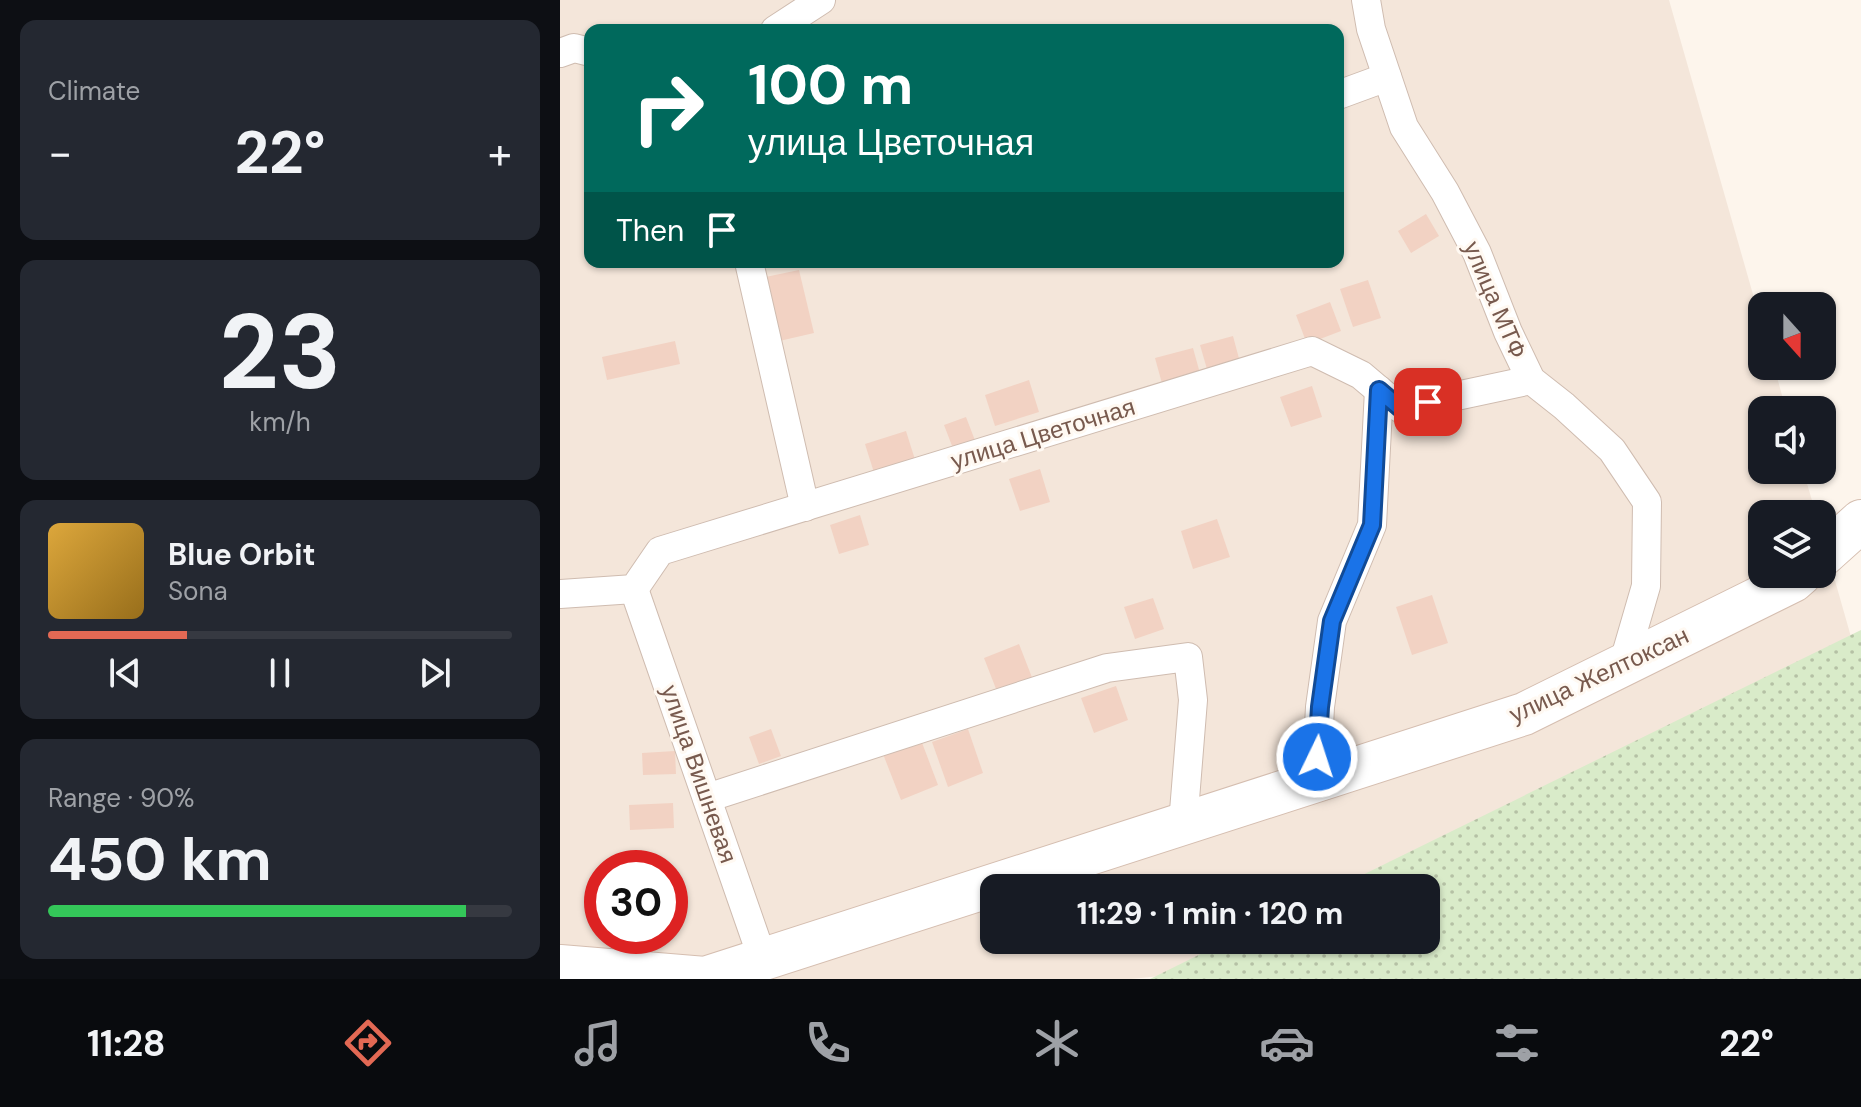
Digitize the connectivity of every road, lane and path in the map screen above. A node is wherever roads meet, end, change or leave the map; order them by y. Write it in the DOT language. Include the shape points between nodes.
graph roads {
  1 [pos="821,0"];
  2 [pos="1366,0"];
  3 [pos="784,24"];
  4 [pos="584,50"];
  5 [pos="560,53"];
  6 [pos="1387,77"];
  7 [pos="1344,93"];
  8 [pos="750,268"];
  9 [pos="1531,380"];
  10 [pos="1379,390"];
  11 [pos="805,507"];
  12 [pos="1861,521"];
  13 [pos="1836,543"];
  14 [pos="1779,588"];
  15 [pos="634,589"];
  16 [pos="560,594"];
  17 [pos="1623,665"];
  18 [pos="1316,781"];
  19 [pos="707,798"];
  20 [pos="1183,824"];
  21 [pos="763,960"];
  22 [pos="560,966"];
  1 -- 3 [label="street"];
  2 -- 6 [label="street, улица МТФ"];
  4 -- 5 [label="street"];
  6 -- 7 [label="street"];
  6 -- 9 [label="street, улица МТФ" via="1404,127 1477,253"];
  8 -- 11 [label="street"];
  9 -- 10 [label="street, улица Цветочная" via="1400,408"];
  9 -- 17 [label="street, улица МТФ" via="1612,450 1647,502 1646,586"];
  10 -- 11 [label="street, улица Цветочная" via="1312,351"];
  10 -- 18 [label="street" via="1372,525 1332,621"];
  11 -- 15 [label="street, улица Цветочная" via="660,551"];
  12 -- 13 [label="street"];
  14 -- 17 [label="street, улица Желтоксан"];
  15 -- 16 [label="street"];
  15 -- 19 [label="street, улица Вишневая"];
  17 -- 18 [label="street, улица Желтоксан" via="1524,714"];
  18 -- 20 [label="street, улица Желтоксан"];
  19 -- 20 [label="street" via="1107,668 1188,657 1193,700"];
  19 -- 21 [label="street, улица Вишневая"];
  20 -- 21 [label="street, улица Желтоксан"];
  21 -- 22 [label="street, улица Желтоксан" via="705,978"];
}
